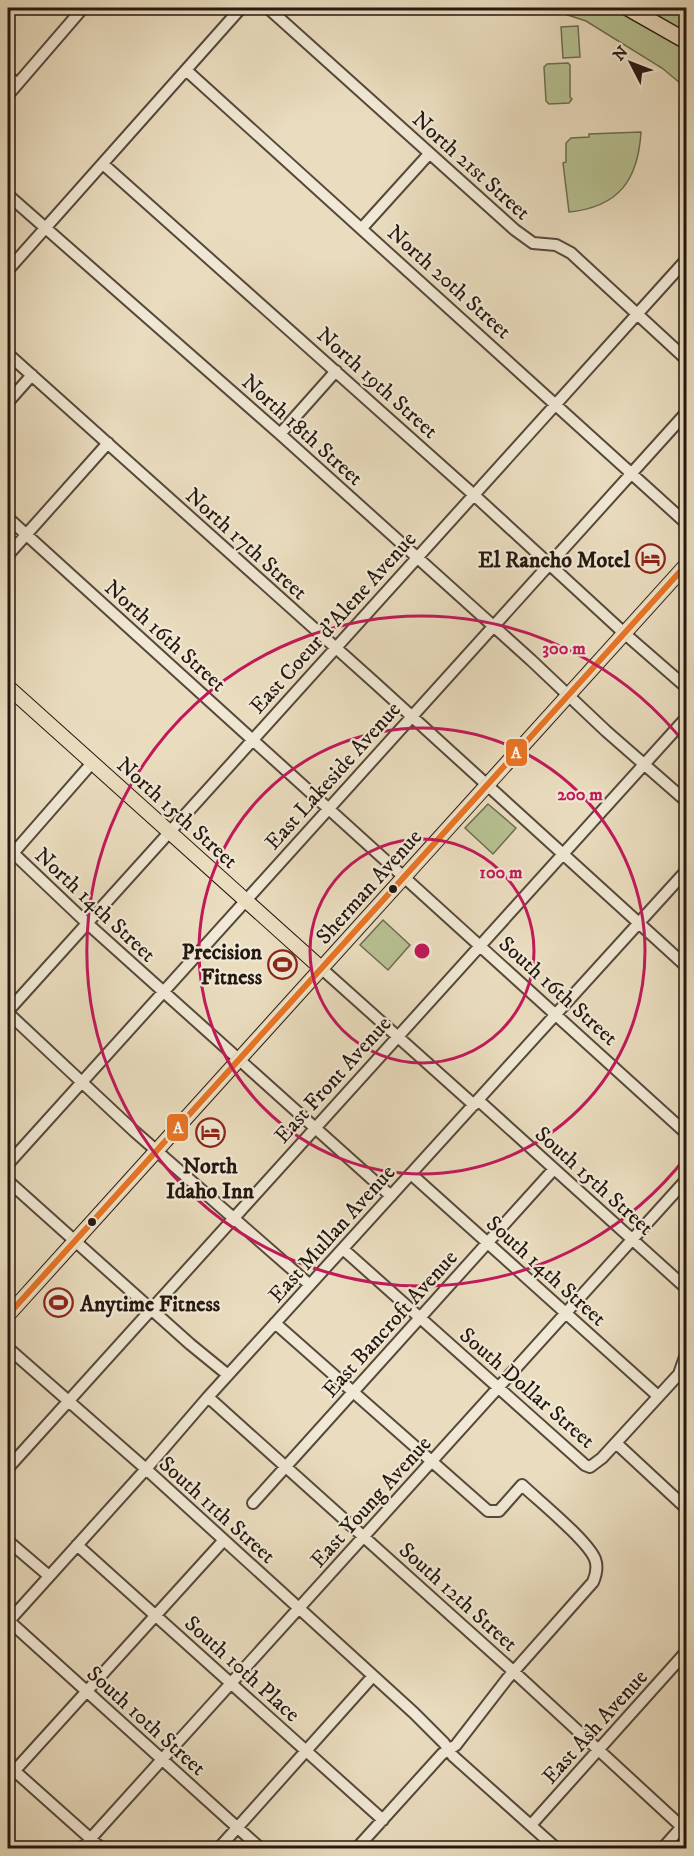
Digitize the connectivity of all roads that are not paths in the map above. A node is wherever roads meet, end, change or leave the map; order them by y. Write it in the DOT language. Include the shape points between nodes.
graph roads {
  1 [pos="83,8"];
  2 [pos="241,8"];
  3 [pos="268,8"];
  4 [pos="628,8"];
  5 [pos="687,41"];
  6 [pos="186,70"];
  7 [pos="8,76"];
  8 [pos="17,84"];
  9 [pos="8,95"];
  10 [pos="429,154"];
  11 [pos="103,164"];
  12 [pos="8,195"];
  13 [pos="45,228"];
  14 [pos="362,228"];
  15 [pos="687,260"];
  16 [pos="8,270"];
  17 [pos="638,315"];
  18 [pos="8,354"];
  19 [pos="687,359"];
  20 [pos="336,371"];
  21 [pos="32,375"];
  22 [pos="8,402"];
  23 [pos="556,404"];
  24 [pos="687,413"];
  25 [pos="280,434"];
  26 [pos="108,443"];
  27 [pos="633,473"];
  28 [pos="474,495"];
  29 [pos="8,518"];
  30 [pos="687,523"];
  31 [pos="26,535"];
  32 [pos="8,555"];
  33 [pos="417,558"];
  34 [pos="550,564"];
  35 [pos="687,565"];
  36 [pos="494,626"];
  37 [pos="624,633"];
  38 [pos="336,648"];
  39 [pos="8,687"];
  40 [pos="687,687"];
  41 [pos="568,696"];
  42 [pos="412,717"];
  43 [pos="687,717"];
  44 [pos="252,740"];
  45 [pos="92,764"];
  46 [pos="644,764"];
  47 [pos="487,786"];
  48 [pos="687,801"];
  49 [pos="328,808"];
  50 [pos="170,832"];
  51 [pos="9,854"];
  52 [pos="562,854"];
  53 [pos="687,872"];
  54 [pos="404,878"];
  55 [pos="245,901"];
  56 [pos="88,924"];
  57 [pos="639,924"];
  58 [pos="480,946"];
  59 [pos="687,966"];
  60 [pos="321,968"];
  61 [pos="163,991"];
  62 [pos="8,1012"];
  63 [pos="557,1015"];
  64 [pos="398,1037"];
  65 [pos="239,1060"];
  66 [pos="81,1082"];
  67 [pos="476,1103"];
  68 [pos="315,1126"];
  69 [pos="687,1132"];
  70 [pos="157,1151"];
  71 [pos="8,1164"];
  72 [pos="554,1169"];
  73 [pos="411,1174"];
  74 [pos="687,1180"];
  75 [pos="8,1181"];
  76 [pos="391,1196"];
  77 [pos="234,1218"];
  78 [pos="632,1240"];
  79 [pos="75,1242"];
  80 [pos="487,1243"];
  81 [pos="343,1249"];
  82 [pos="310,1285"];
  83 [pos="687,1288"];
  84 [pos="150,1310"];
  85 [pos="566,1313"];
  86 [pos="8,1316"];
  87 [pos="420,1318"];
  88 [pos="275,1323"];
  89 [pos="8,1348"];
  90 [pos="687,1354"];
  91 [pos="228,1376"];
  92 [pos="683,1377"];
  93 [pos="498,1388"];
  94 [pos="353,1392"];
  95 [pos="658,1396"];
  96 [pos="208,1397"];
  97 [pos="68,1402"];
  98 [pos="616,1443"];
  99 [pos="431,1462"];
  100 [pos="286,1466"];
  101 [pos="8,1468"];
  102 [pos="146,1469"];
  103 [pos="253,1503"];
  104 [pos="687,1508"];
  105 [pos="364,1536"];
  106 [pos="224,1540"];
  107 [pos="8,1541"];
  108 [pos="77,1545"];
  109 [pos="49,1576"];
  110 [pos="299,1609"];
  111 [pos="155,1615"];
  112 [pos="8,1622"];
  113 [pos="687,1652"];
  114 [pos="513,1671"];
  115 [pos="373,1677"];
  116 [pos="231,1684"];
  117 [pos="86,1691"];
  118 [pos="449,1749"];
  119 [pos="598,1751"];
  120 [pos="306,1753"];
  121 [pos="162,1760"];
  122 [pos="10,1771"];
  123 [pos="383,1820"];
  124 [pos="684,1824"];
  125 [pos="531,1825"];
  126 [pos="238,1828"];
  127 [pos="91,1839"];
  128 [pos="82,1848"];
  129 [pos="101,1848"];
  130 [pos="219,1848"];
  131 [pos="260,1848"];
  132 [pos="357,1848"];
  133 [pos="556,1848"];
  134 [pos="663,1848"];
  1 -- 8 [label="street"];
  2 -- 6 [label="street"];
  3 -- 10 [label="street, North 21st Street"];
  4 -- 5 [label="highway"];
  6 -- 11 [label="street"];
  6 -- 14 [label="street, North 20th Street"];
  7 -- 8 [label="street"];
  8 -- 9 [label="street"];
  10 -- 14 [label="street"];
  10 -- 17 [label="street, North 21st Street" via="524,237 563,248"];
  11 -- 13 [label="street"];
  11 -- 20 [label="street, North 19th Street"];
  12 -- 13 [label="street, North 18th Street"];
  13 -- 16 [label="street"];
  13 -- 25 [label="street, North 18th Street"];
  14 -- 23 [label="street, North 20th Street"];
  15 -- 17 [label="street, East Coeur d'Alene Avenue"];
  17 -- 19 [label="street, North 21st Street"];
  17 -- 23 [label="street, East Coeur d'Alene Avenue"];
  18 -- 21 [label="street, North 17th Street"];
  20 -- 25 [label="street"];
  20 -- 28 [label="street, North 19th Street"];
  21 -- 22 [label="street"];
  21 -- 26 [label="street, North 17th Street"];
  23 -- 27 [label="street, North 20th Street"];
  23 -- 28 [label="street, East Coeur d'Alene Avenue"];
  24 -- 27 [label="street, East Lakeside Avenue"];
  25 -- 33 [label="street, North 18th Street"];
  26 -- 31 [label="street"];
  26 -- 38 [label="street, North 17th Street"];
  27 -- 30 [label="street, North 20th Street"];
  27 -- 34 [label="street, East Lakeside Avenue"];
  28 -- 33 [label="street, East Coeur d'Alene Avenue"];
  28 -- 34 [label="street, North 19th Street"];
  29 -- 31 [label="street, North 16th Street"];
  31 -- 32 [label="street"];
  31 -- 44 [label="street, North 16th Street"];
  33 -- 36 [label="street, North 18th Street"];
  33 -- 38 [label="street, East Coeur d'Alene Avenue"];
  34 -- 36 [label="street, East Lakeside Avenue"];
  34 -- 37 [label="street, North 19th Street"];
  35 -- 37 [label="main road, Sherman Avenue"];
  36 -- 41 [label="street, North 18th Street"];
  36 -- 42 [label="street, East Lakeside Avenue"];
  37 -- 40 [label="street, North 19th Street"];
  37 -- 41 [label="main road, Sherman Avenue"];
  38 -- 42 [label="street, North 17th Street"];
  38 -- 44 [label="street, East Coeur d'Alene Avenue"];
  39 -- 45 [label="main road, North 15th Street"];
  41 -- 46 [label="street, North 18th Street"];
  41 -- 47 [label="main road, Sherman Avenue"];
  42 -- 47 [label="street, North 17th Street"];
  42 -- 49 [label="street, East Lakeside Avenue"];
  43 -- 46 [label="street, East Front Avenue"];
  44 -- 49 [label="street, North 16th Street"];
  44 -- 50 [label="street, East Coeur d'Alene Avenue"];
  45 -- 50 [label="main road, North 15th Street"];
  45 -- 51 [label="street"];
  46 -- 48 [label="street, North 18th Street"];
  46 -- 52 [label="street, East Front Avenue"];
  47 -- 52 [label="street, North 17th Street"];
  47 -- 54 [label="main road, Sherman Avenue"];
  49 -- 54 [label="street, North 16th Street"];
  49 -- 55 [label="street, East Lakeside Avenue"];
  50 -- 55 [label="main road, North 15th Street"];
  50 -- 56 [label="street, East Coeur d'Alene Avenue"];
  51 -- 56 [label="street, North 14th Street"];
  52 -- 57 [label="street, North 17th Street"];
  52 -- 58 [label="street, East Front Avenue"];
  53 -- 57 [label="street, East Mullan Avenue"];
  54 -- 58 [label="street, South 16th Street"];
  54 -- 60 [label="main road, Sherman Avenue"];
  55 -- 60 [label="main road, North 15th Street"];
  55 -- 61 [label="street, East Lakeside Avenue"];
  56 -- 61 [label="street, North 14th Street"];
  56 -- 62 [label="street, East Coeur d'Alene Avenue"];
  57 -- 59 [label="street, North 17th Street"];
  57 -- 63 [label="street, East Mullan Avenue"];
  58 -- 63 [label="street, South 16th Street"];
  58 -- 64 [label="street, East Front Avenue"];
  60 -- 64 [label="street, South 15th Street"];
  60 -- 65 [label="main road, Sherman Avenue"];
  61 -- 65 [label="street, North 14th Street"];
  61 -- 66 [label="street, East Lakeside Avenue"];
  62 -- 66 [label="street"];
  63 -- 67 [label="street, East Mullan Avenue"];
  63 -- 69 [label="street, South 16th Street"];
  64 -- 67 [label="street, South 15th Street"];
  64 -- 68 [label="street, East Front Avenue"];
  65 -- 68 [label="street"];
  65 -- 70 [label="main road, Sherman Avenue"];
  66 -- 70 [label="street"];
  66 -- 71 [label="street, East Lakeside Avenue"];
  67 -- 72 [label="street, South 15th Street"];
  67 -- 73 [label="street, East Mullan Avenue"];
  68 -- 76 [label="street"];
  68 -- 77 [label="street, East Front Avenue"];
  70 -- 77 [label="street"];
  70 -- 79 [label="main road, Sherman Avenue"];
  72 -- 78 [label="street, South 15th Street"];
  72 -- 80 [label="street, East Bancroft Avenue"];
  73 -- 76 [label="street, East Mullan Avenue"];
  73 -- 80 [label="street, South 14th Street"];
  74 -- 78 [label="street, East Young Avenue"];
  75 -- 79 [label="street"];
  76 -- 81 [label="street, East Mullan Avenue"];
  77 -- 82 [label="street"];
  77 -- 84 [label="street, East Front Avenue"];
  78 -- 83 [label="street, South 15th Street"];
  78 -- 85 [label="street, East Young Avenue"];
  79 -- 84 [label="street"];
  79 -- 86 [label="main road, Sherman Avenue"];
  80 -- 85 [label="street, South 14th Street"];
  80 -- 87 [label="street, East Bancroft Avenue"];
  81 -- 82 [label="street, East Mullan Avenue"];
  81 -- 87 [label="street, South Dollar Street"];
  82 -- 88 [label="street, East Mullan Avenue"];
  84 -- 91 [label="street"];
  84 -- 97 [label="street, East Front Avenue"];
  85 -- 93 [label="street, East Young Avenue"];
  85 -- 95 [label="street, South 14th Street"];
  87 -- 93 [label="street, South Dollar Street"];
  87 -- 94 [label="street, East Bancroft Avenue"];
  88 -- 91 [label="street, East Mullan Avenue"];
  88 -- 94 [label="street"];
  89 -- 97 [label="street, South 11th Street"];
  90 -- 92 [label="street"];
  91 -- 96 [label="street, East Mullan Avenue"];
  92 -- 95 [label="street"];
  93 -- 98 [label="street, South Dollar Street" via="585,1465 592,1466"];
  93 -- 99 [label="street, East Young Avenue"];
  94 -- 99 [label="street"];
  94 -- 100 [label="street, East Bancroft Avenue"];
  95 -- 98 [label="street"];
  96 -- 100 [label="street, South 12th Street"];
  96 -- 102 [label="street, East Mullan Avenue"];
  97 -- 101 [label="street, East Front Avenue"];
  97 -- 102 [label="street, South 11th Street"];
  98 -- 104 [label="street, South Dollar Street"];
  99 -- 105 [label="street, East Young Avenue"];
  99 -- 114 [label="street" via="488,1511 499,1511 522,1485 595,1558 593,1582"];
  100 -- 103 [label="street, East Bancroft Avenue"];
  100 -- 105 [label="street, South 12th Street"];
  102 -- 106 [label="street, South 11th Street"];
  102 -- 108 [label="street, East Mullan Avenue"];
  105 -- 110 [label="street, East Young Avenue"];
  105 -- 114 [label="street, South 12th Street"];
  106 -- 110 [label="street, South 11th Street"];
  106 -- 111 [label="street"];
  107 -- 109 [label="street"];
  108 -- 109 [label="street, East Mullan Avenue"];
  108 -- 111 [label="street, South 10th Place"];
  109 -- 112 [label="street, East Mullan Avenue"];
  110 -- 115 [label="street, South 11th Street"];
  110 -- 116 [label="street, East Young Avenue"];
  111 -- 116 [label="street, South 10th Place"];
  111 -- 117 [label="street"];
  112 -- 117 [label="street, South 10th Street"];
  113 -- 119 [label="street, East Ash Avenue"];
  114 -- 118 [label="street"];
  114 -- 119 [label="street, South 12th Street"];
  115 -- 118 [label="street, South 11th Street"];
  115 -- 120 [label="street"];
  116 -- 120 [label="street, South 10th Place"];
  116 -- 121 [label="street, East Young Avenue"];
  117 -- 121 [label="street, South 10th Street"];
  117 -- 122 [label="street"];
  118 -- 123 [label="street"];
  118 -- 125 [label="street, South 11th Street"];
  119 -- 124 [label="street, South 12th Street"];
  119 -- 125 [label="street, East Ash Avenue"];
  120 -- 123 [label="street, South 10th Place"];
  120 -- 126 [label="street"];
  121 -- 126 [label="street, South 10th Street"];
  121 -- 127 [label="street, East Young Avenue"];
  122 -- 127 [label="street"];
  123 -- 132 [label="street"];
  124 -- 134 [label="street"];
  125 -- 133 [label="street, South 11th Street"];
  126 -- 130 [label="street"];
  126 -- 131 [label="street, South 10th Street"];
  127 -- 128 [label="street, East Young Avenue"];
  127 -- 129 [label="street"];
}
